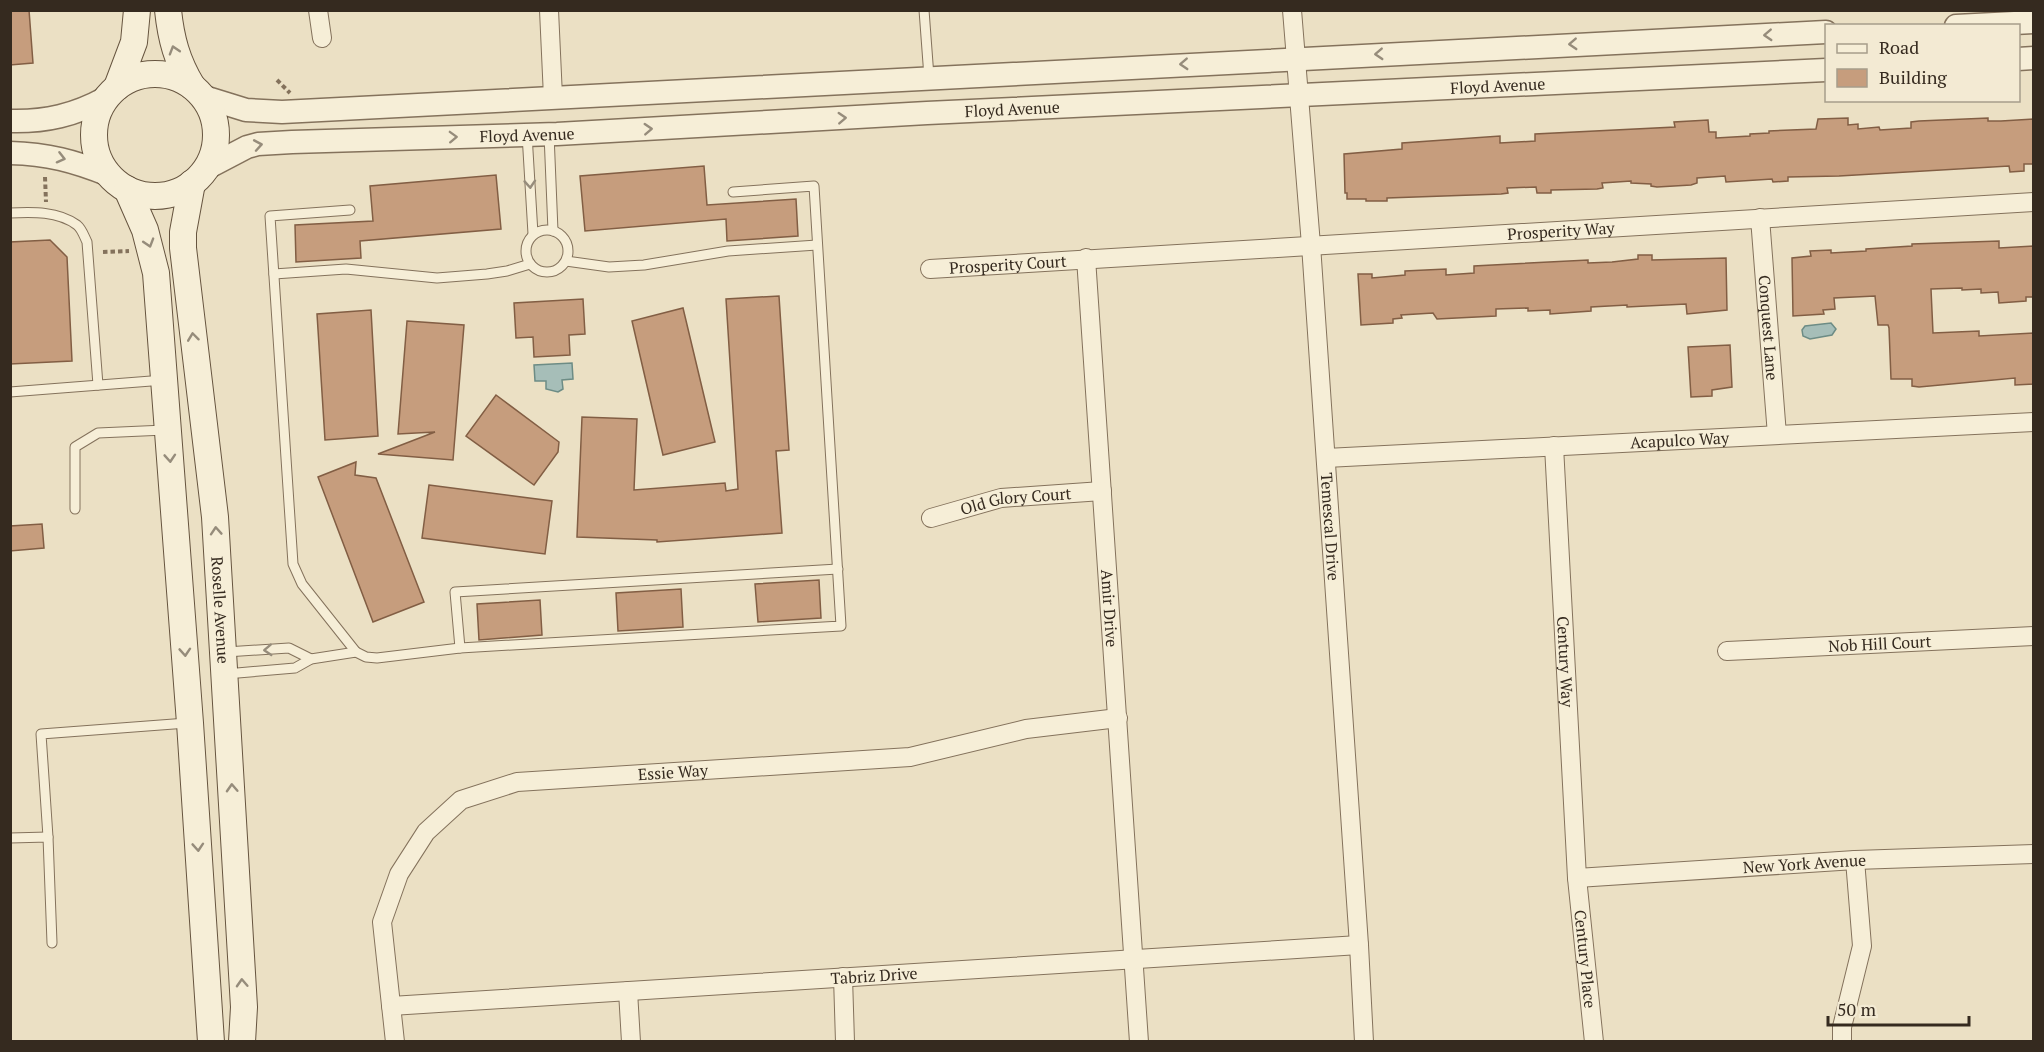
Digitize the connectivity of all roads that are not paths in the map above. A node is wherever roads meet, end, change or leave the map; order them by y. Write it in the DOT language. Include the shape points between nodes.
graph roads {
  1 [pos="137,10"];
  2 [pos="168,10"];
  3 [pos="318,10"];
  4 [pos="549,10"];
  5 [pos="924,10"];
  6 [pos="1292,10"];
  7 [pos="2034,22"];
  8 [pos="1995,24"];
  9 [pos="1825,32"];
  10 [pos="322,38"];
  11 [pos="1296,58"];
  12 [pos="1825,70"];
  13 [pos="929,78"];
  14 [pos="198,91"];
  15 [pos="111,93"];
  16 [pos="1300,95"];
  17 [pos="553,97"];
  18 [pos="10,122"];
  19 [pos="538,134"];
  20 [pos="10,153"];
  21 [pos="199,176"];
  22 [pos="118,182"];
  23 [pos="733,192"];
  24 [pos="2034,202"];
  25 [pos="350,210"];
  26 [pos="10,213"];
  27 [pos="1760,218"];
  28 [pos="553,231"];
  29 [pos="533,234"];
  30 [pos="817,245"];
  31 [pos="1311,245"];
  32 [pos="1086,258"];
  33 [pos="566,261"];
  34 [pos="530,264"];
  35 [pos="930,269"];
  36 [pos="274,274"];
  37 [pos="164,380"];
  38 [pos="98,385"];
  39 [pos="10,392"];
  40 [pos="2034,422"];
  41 [pos="168,430"];
  42 [pos="1777,435"];
  43 [pos="1554,446"];
  44 [pos="1326,458"];
  45 [pos="1102,491"];
  46 [pos="75,509"];
  47 [pos="931,518"];
  48 [pos="838,569"];
  49 [pos="2034,636"];
  50 [pos="460,648"];
  51 [pos="1727,651"];
  52 [pos="356,652"];
  53 [pos="310,659"];
  54 [pos="225,663"];
  55 [pos="1118,718"];
  56 [pos="190,723"];
  57 [pos="48,837"];
  58 [pos="10,838"];
  59 [pos="2034,854"];
  60 [pos="1855,860"];
  61 [pos="1577,878"];
  62 [pos="52,942"];
  63 [pos="1359,945"];
  64 [pos="1134,959"];
  65 [pos="843,977"];
  66 [pos="628,991"];
  67 [pos="391,1006"];
  68 [pos="211,1041"];
  69 [pos="242,1041"];
  70 [pos="395,1041"];
  71 [pos="631,1041"];
  72 [pos="845,1041"];
  73 [pos="1139,1041"];
  74 [pos="1364,1041"];
  75 [pos="1594,1041"];
  76 [pos="1842,1041"];
  1 -- 15 [label="main road" via="134,42"];
  14 -- 2 [label="main road, one-way" via="176,58"];
  3 -- 10 [label="street"];
  4 -- 17 [label="street"];
  5 -- 13 [label="lane"];
  6 -- 11 [label="street, Temescal Drive"];
  7 -- 8 [label="street"];
  9 -- 11 [label="street, one-way"];
  11 -- 13 [label="street, one-way"];
  11 -- 16 [label="street, Temescal Drive"];
  12 -- 16 [label="street, Floyd Avenue"];
  13 -- 17 [label="street"];
  14 -- 15 [label="main road" via="174,77 154,74 134,78"];
  14 -- 17 [label="street" via="246,110 282,112"];
  14 -- 21 [label="main road" via="211,109 216,130 214,150"];
  15 -- 18 [label="street" via="68,116"];
  15 -- 22 [label="main road" via="97,115 94,133 96,151"];
  19 -- 16 [label="street, Floyd Avenue, one-way"];
  16 -- 31 [label="street, Temescal Drive"];
  21 -- 19 [label="street, Floyd Avenue, one-way" via="258,144"];
  19 -- 28 [label="lane"];
  19 -- 29 [label="lane, one-way"];
  20 -- 22 [label="street, one-way" via="66,159"];
  21 -- 22 [label="main road" via="175,192 162,195 138,193"];
  54 -- 21 [label="main road, Roselle Avenue, one-way" via="215,517 183,248"];
  22 -- 37 [label="main road, one-way" via="145,230 154,260"];
  23 -- 30 [label="lane" via="814,186"];
  24 -- 27 [label="street, Prosperity Way"];
  25 -- 36 [label="lane" via="270,216"];
  26 -- 38 [label="lane" via="35,212 79,226 87,242 90,265"];
  27 -- 31 [label="street, Prosperity Way"];
  27 -- 42 [label="street, Conquest Lane"];
  28 -- 29 [label="lane"];
  28 -- 33 [label="lane" via="564,237 568,245"];
  29 -- 34 [label="lane" via="526,249"];
  30 -- 33 [label="lane" via="728,251 644,265 609,267"];
  30 -- 48 [label="lane"];
  31 -- 32 [label="street, Prosperity Way"];
  31 -- 44 [label="street, Temescal Drive"];
  32 -- 35 [label="street, Prosperity Court"];
  32 -- 45 [label="street, Amir Drive"];
  33 -- 34 [label="lane" via="545,272"];
  34 -- 36 [label="lane" via="507,271 437,278 346,269"];
  36 -- 52 [label="lane" via="293,564 302,584"];
  37 -- 38 [label="lane"];
  37 -- 41 [label="main road"];
  38 -- 39 [label="lane"];
  40 -- 42 [label="street, Acapulco Way"];
  41 -- 46 [label="lane" via="99,433 75,447"];
  41 -- 56 [label="main road, one-way"];
  42 -- 43 [label="street, Acapulco Way"];
  43 -- 44 [label="street, Acapulco Way"];
  43 -- 61 [label="street, Century Way"];
  44 -- 63 [label="street, Temescal Drive"];
  45 -- 47 [label="street, Old Glory Court" via="1001,498"];
  45 -- 55 [label="street, Amir Drive"];
  48 -- 50 [label="lane" via="841,626"];
  48 -- 50 [label="lane" via="455,592"];
  49 -- 51 [label="street, Nob Hill Court"];
  50 -- 52 [label="lane" via="376,658"];
  52 -- 53 [label="lane"];
  53 -- 54 [label="lane" via="295,668"];
  53 -- 54 [label="lane, one-way" via="289,648"];
  69 -- 54 [label="main road, Roselle Avenue, one-way" via="244,1006"];
  55 -- 64 [label="street, Amir Drive"];
  55 -- 67 [label="street, Essie Way" via="1026,729 910,757 517,782 462,800 426,832 399,874 382,922"];
  56 -- 57 [label="lane" via="41,734"];
  56 -- 68 [label="main road, one-way"];
  57 -- 58 [label="lane"];
  57 -- 62 [label="lane"];
  59 -- 60 [label="street, New York Avenue"];
  60 -- 61 [label="street, New York Avenue"];
  60 -- 76 [label="street" via="1862,946"];
  61 -- 75 [label="street, Century Place"];
  63 -- 64 [label="street, Tabriz Drive"];
  63 -- 74 [label="street, Temescal Drive"];
  64 -- 65 [label="street, Tabriz Drive"];
  64 -- 73 [label="street, Amir Drive"];
  65 -- 66 [label="street, Tabriz Drive"];
  65 -- 72 [label="street"];
  66 -- 67 [label="street, Tabriz Drive"];
  66 -- 71 [label="street"];
  67 -- 70 [label="street, Essie Way"];
}
